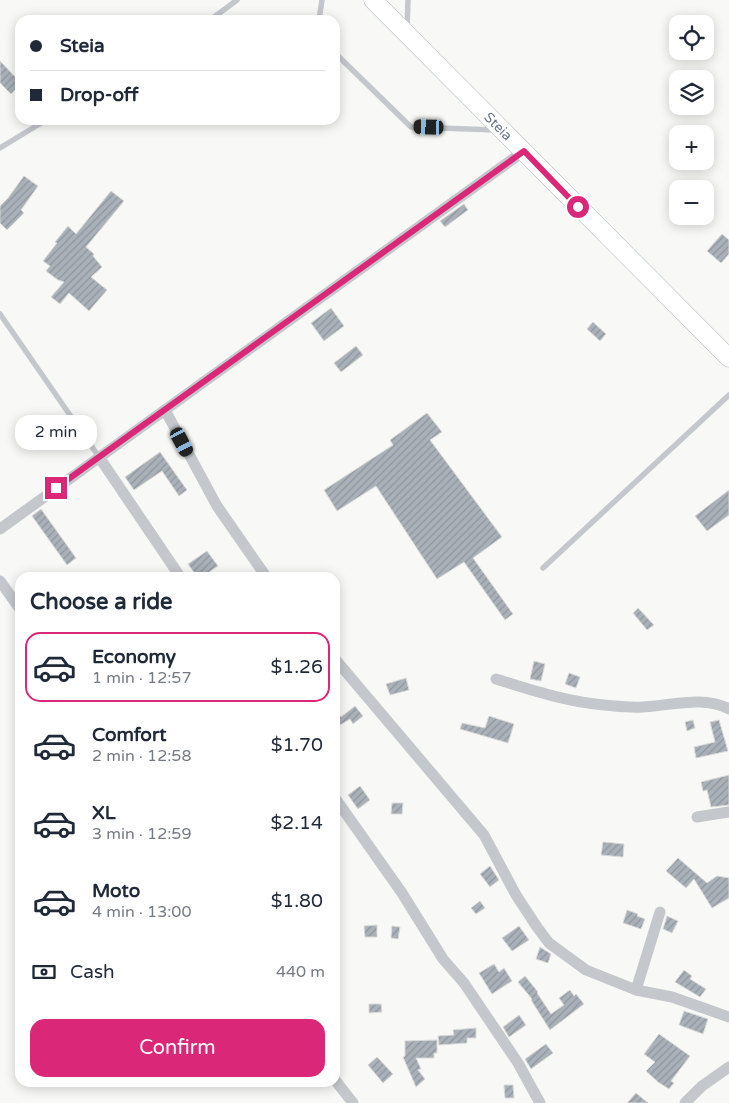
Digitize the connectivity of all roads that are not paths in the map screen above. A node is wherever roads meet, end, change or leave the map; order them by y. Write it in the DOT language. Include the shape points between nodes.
graph roads {
  1 [pos="237,0"];
  2 [pos="322,0"];
  3 [pos="373,0"];
  4 [pos="408,0"];
  5 [pos="217,15"];
  6 [pos="320,15"];
  7 [pos="407,34"];
  8 [pos="340,59"];
  9 [pos="38,125"];
  10 [pos="502,130"];
  11 [pos="0,148"];
  12 [pos="524,151"];
  13 [pos="0,314"];
  14 [pos="729,358"];
  15 [pos="729,395"];
  16 [pos="165,410"];
  17 [pos="98,457"];
  18 [pos="0,528"];
  19 [pos="542,568"];
  20 [pos="177,572"];
  21 [pos="263,572"];
  22 [pos="0,580"];
  23 [pos="15,602"];
  24 [pos="340,665"];
  25 [pos="496,679"];
  26 [pos="729,708"];
  27 [pos="340,805"];
  28 [pos="729,812"];
  29 [pos="697,817"];
  30 [pos="660,912"];
  31 [pos="636,990"];
  32 [pos="729,1017"];
  33 [pos="729,1067"];
  34 [pos="340,1086"];
  35 [pos="354,1103"];
  36 [pos="540,1103"];
  37 [pos="684,1103"];
  1 -- 5 [label="lane"];
  2 -- 6 [label="lane"];
  3 -- 7 [label="main road, Steia"];
  4 -- 7 [label="lane"];
  7 -- 10 [label="main road, Steia"];
  8 -- 10 [label="lane" via="411,127"];
  9 -- 11 [label="lane"];
  10 -- 12 [label="main road, Steia"];
  12 -- 14 [label="main road, Steia"];
  12 -- 16 [label="street"];
  13 -- 17 [label="lane"];
  15 -- 19 [label="lane"];
  16 -- 17 [label="street"];
  16 -- 21 [label="street" via="217,506"];
  17 -- 18 [label="street"];
  17 -- 20 [label="street"];
  22 -- 23 [label="street"];
  24 -- 31 [label="street" via="484,835 516,895 549,943 586,970"];
  25 -- 26 [label="street" via="568,700 603,705 642,707 682,702 721,704"];
  27 -- 36 [label="street" via="402,893 443,960 470,991 518,1063"];
  28 -- 29 [label="street"];
  30 -- 31 [label="street"];
  31 -- 32 [label="street" via="672,997"];
  33 -- 37 [label="street"];
  34 -- 35 [label="street"];
}
